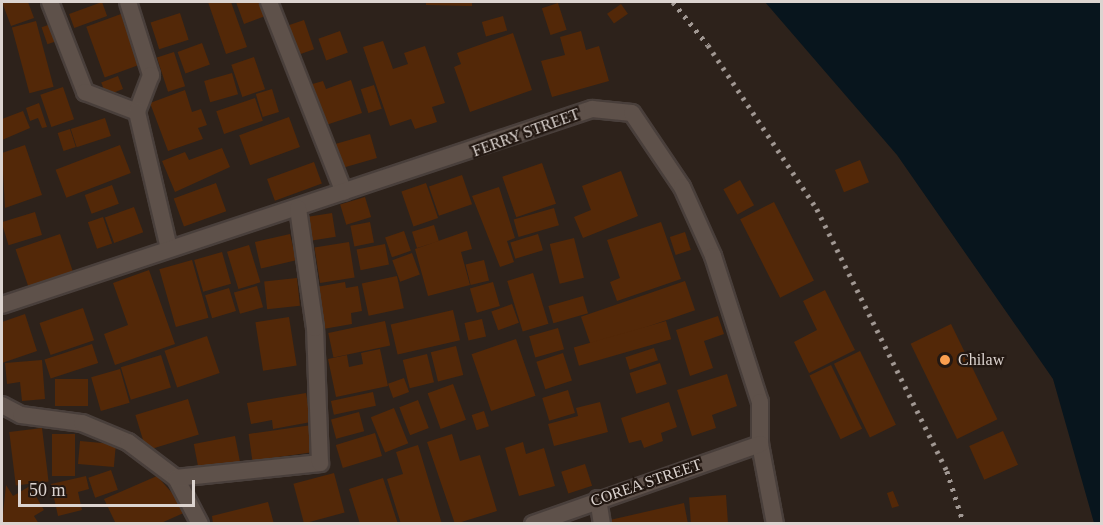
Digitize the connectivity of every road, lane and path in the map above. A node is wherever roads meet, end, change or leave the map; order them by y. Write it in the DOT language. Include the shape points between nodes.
graph roads {
  1 [pos="51,2"];
  2 [pos="128,2"];
  3 [pos="269,2"];
  4 [pos="137,112"];
  5 [pos="344,192"];
  6 [pos="298,208"];
  7 [pos="169,248"];
  8 [pos="2,302"];
  9 [pos="2,405"];
  10 [pos="760,444"];
  11 [pos="176,478"];
  12 [pos="598,499"];
  13 [pos="200,524"];
  14 [pos="533,524"];
  15 [pos="602,524"];
  16 [pos="776,524"];
  1 -- 4 [label="street" via="85,92"];
  2 -- 4 [label="street" via="151,75"];
  3 -- 5 [label="street"];
  4 -- 7 [label="street"];
  5 -- 6 [label="street, FERRY STREET"];
  5 -- 10 [label="street, FERRY STREET" via="592,109 632,113 700,219 760,402"];
  6 -- 7 [label="street, FERRY STREET"];
  6 -- 11 [label="street" via="315,328 320,464"];
  7 -- 8 [label="street, FERRY STREET"];
  9 -- 11 [label="street" via="21,415 82,423 128,442"];
  10 -- 12 [label="street, COREA STREET"];
  10 -- 16 [label="street, FERRY STREET"];
  11 -- 13 [label="street"];
  12 -- 14 [label="street, COREA STREET"];
  12 -- 15 [label="street"];
}
